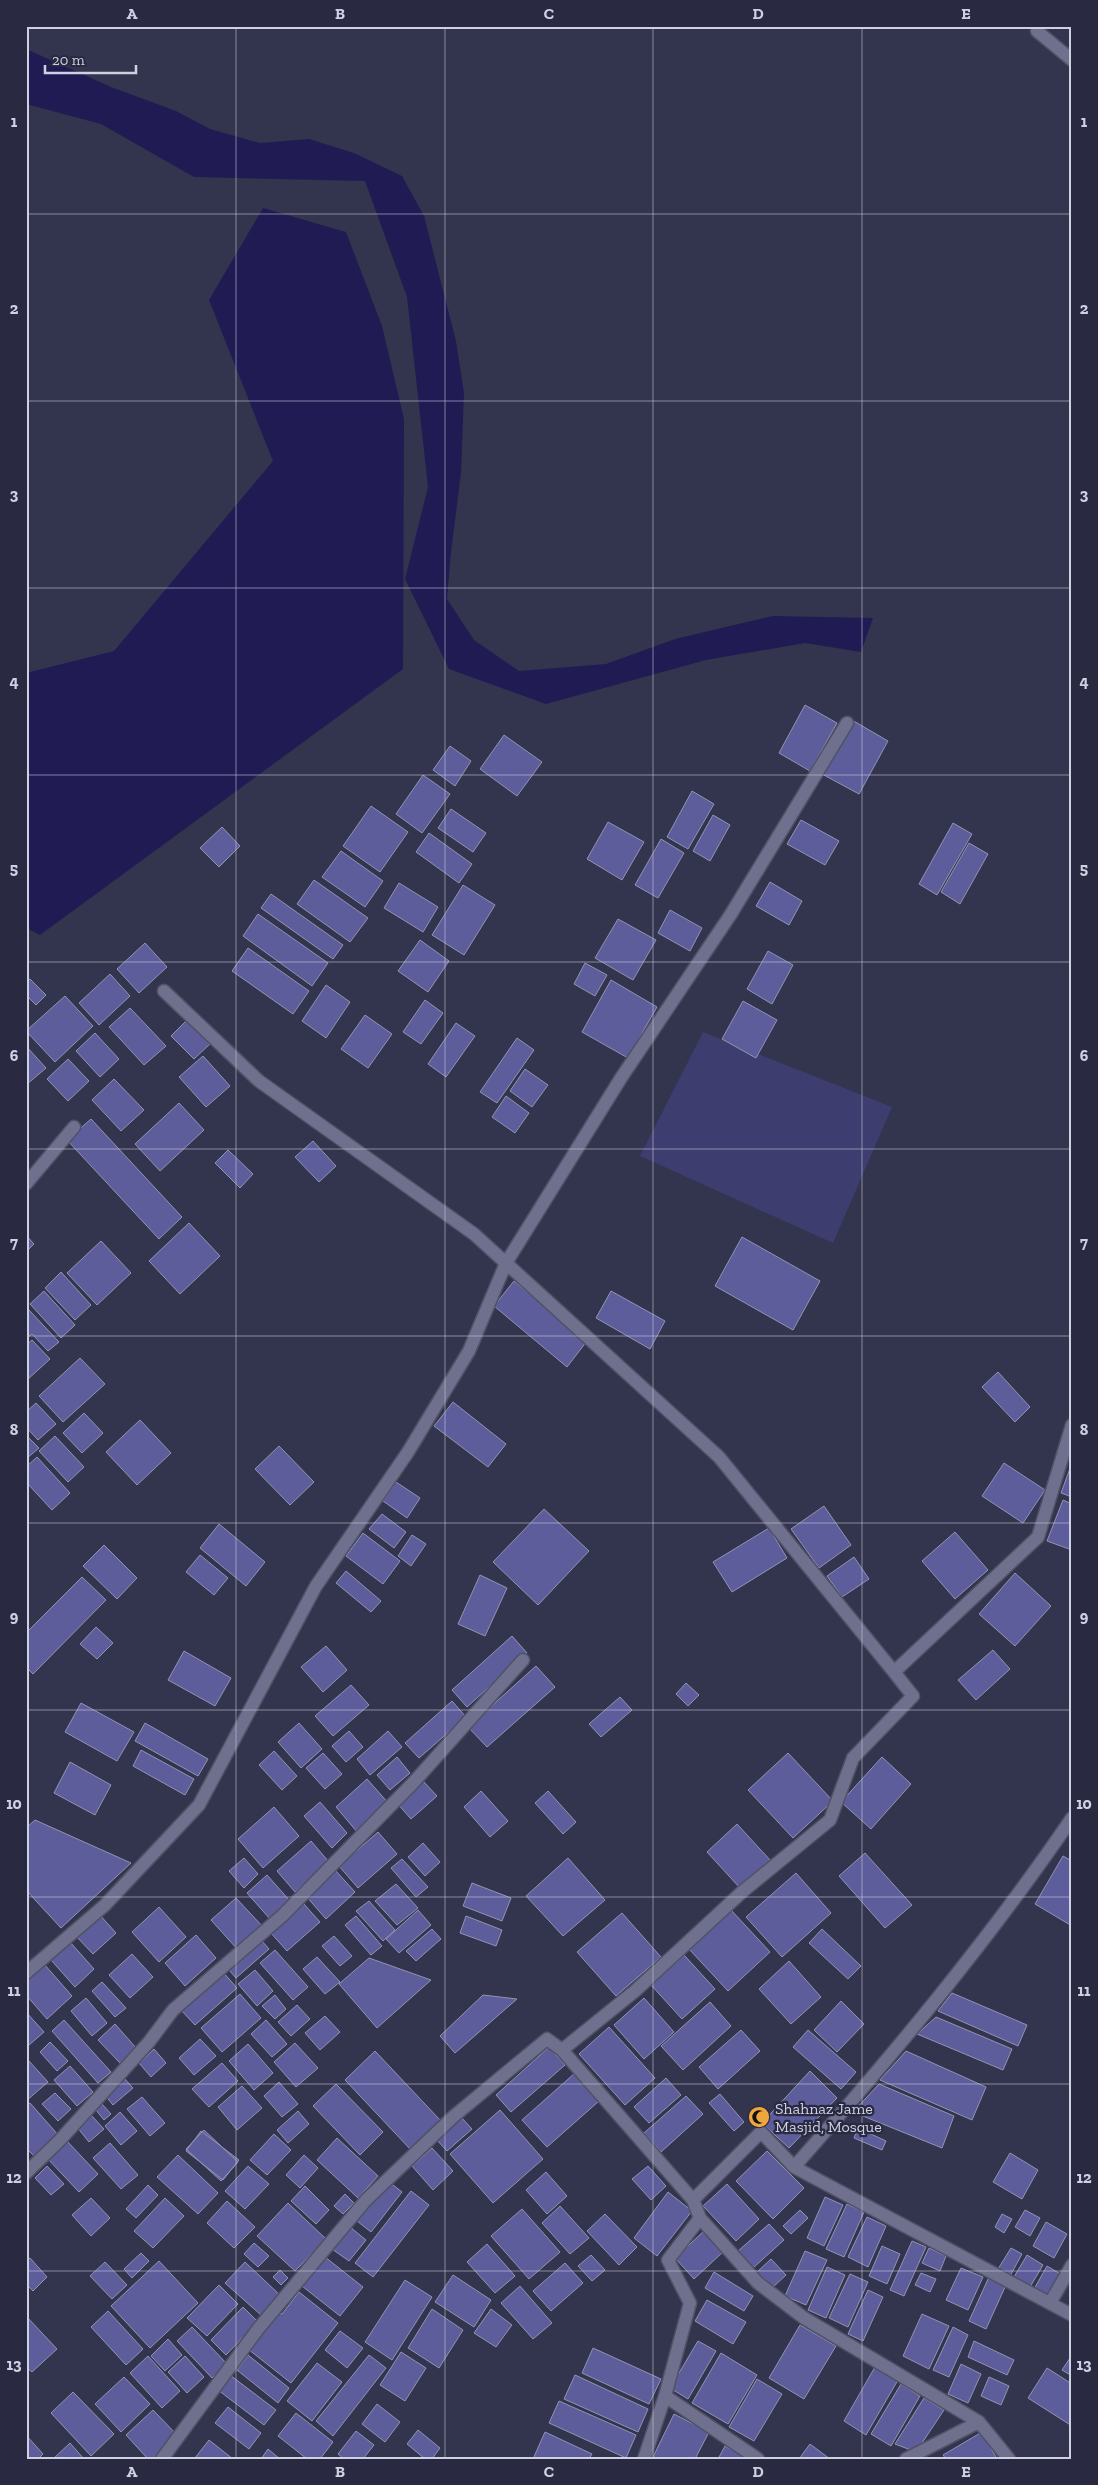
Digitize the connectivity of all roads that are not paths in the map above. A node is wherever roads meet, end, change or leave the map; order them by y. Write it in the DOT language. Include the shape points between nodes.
graph roads {
  1 [pos="1037,32"];
  2 [pos="1072,60"];
  3 [pos="847,723"];
  4 [pos="164,991"];
  5 [pos="74,1127"];
  6 [pos="26,1184"];
  7 [pos="506,1263"];
  8 [pos="1072,1425"];
  9 [pos="522,1660"];
  10 [pos="894,1672"];
  11 [pos="1072,1818"];
  12 [pos="26,1973"];
  13 [pos="562,2050"];
  14 [pos="794,2167"];
  15 [pos="26,2173"];
  16 [pos="693,2200"];
  17 [pos="700,2218"];
  18 [pos="1072,2265"];
  19 [pos="1050,2303"];
  20 [pos="1072,2315"];
  21 [pos="665,2396"];
  22 [pos="979,2422"];
  23 [pos="162,2459"];
  24 [pos="644,2459"];
  25 [pos="758,2459"];
  26 [pos="906,2459"];
  27 [pos="1009,2459"];
  1 -- 2 [label="street"];
  3 -- 7 [label="street" via="731,914 621,1078"];
  4 -- 7 [label="street" via="259,1081 474,1234"];
  5 -- 6 [label="street"];
  7 -- 10 [label="street" via="719,1457"];
  7 -- 12 [label="street" via="469,1351 408,1452 316,1586 199,1805 105,1905"];
  8 -- 10 [label="street" via="1038,1537"];
  9 -- 15 [label="street" via="412,1783 282,1916 173,2010 150,2042"];
  10 -- 13 [label="street" via="913,1696 854,1758 830,1820 742,1892 636,1991"];
  11 -- 14 [label="street" via="954,1981"];
  13 -- 16 [label="street"];
  13 -- 23 [label="street" via="547,2039 454,2116 366,2200 258,2329"];
  14 -- 16 [label="street" via="761,2132"];
  14 -- 19 [label="street"];
  16 -- 17 [label="street"];
  17 -- 21 [label="street" via="668,2260 690,2303"];
  17 -- 22 [label="street" via="758,2283 804,2318"];
  18 -- 19 [label="street"];
  19 -- 20 [label="street"];
  21 -- 24 [label="street"];
  21 -- 25 [label="street"];
  22 -- 26 [label="street"];
  22 -- 27 [label="street"];
}
